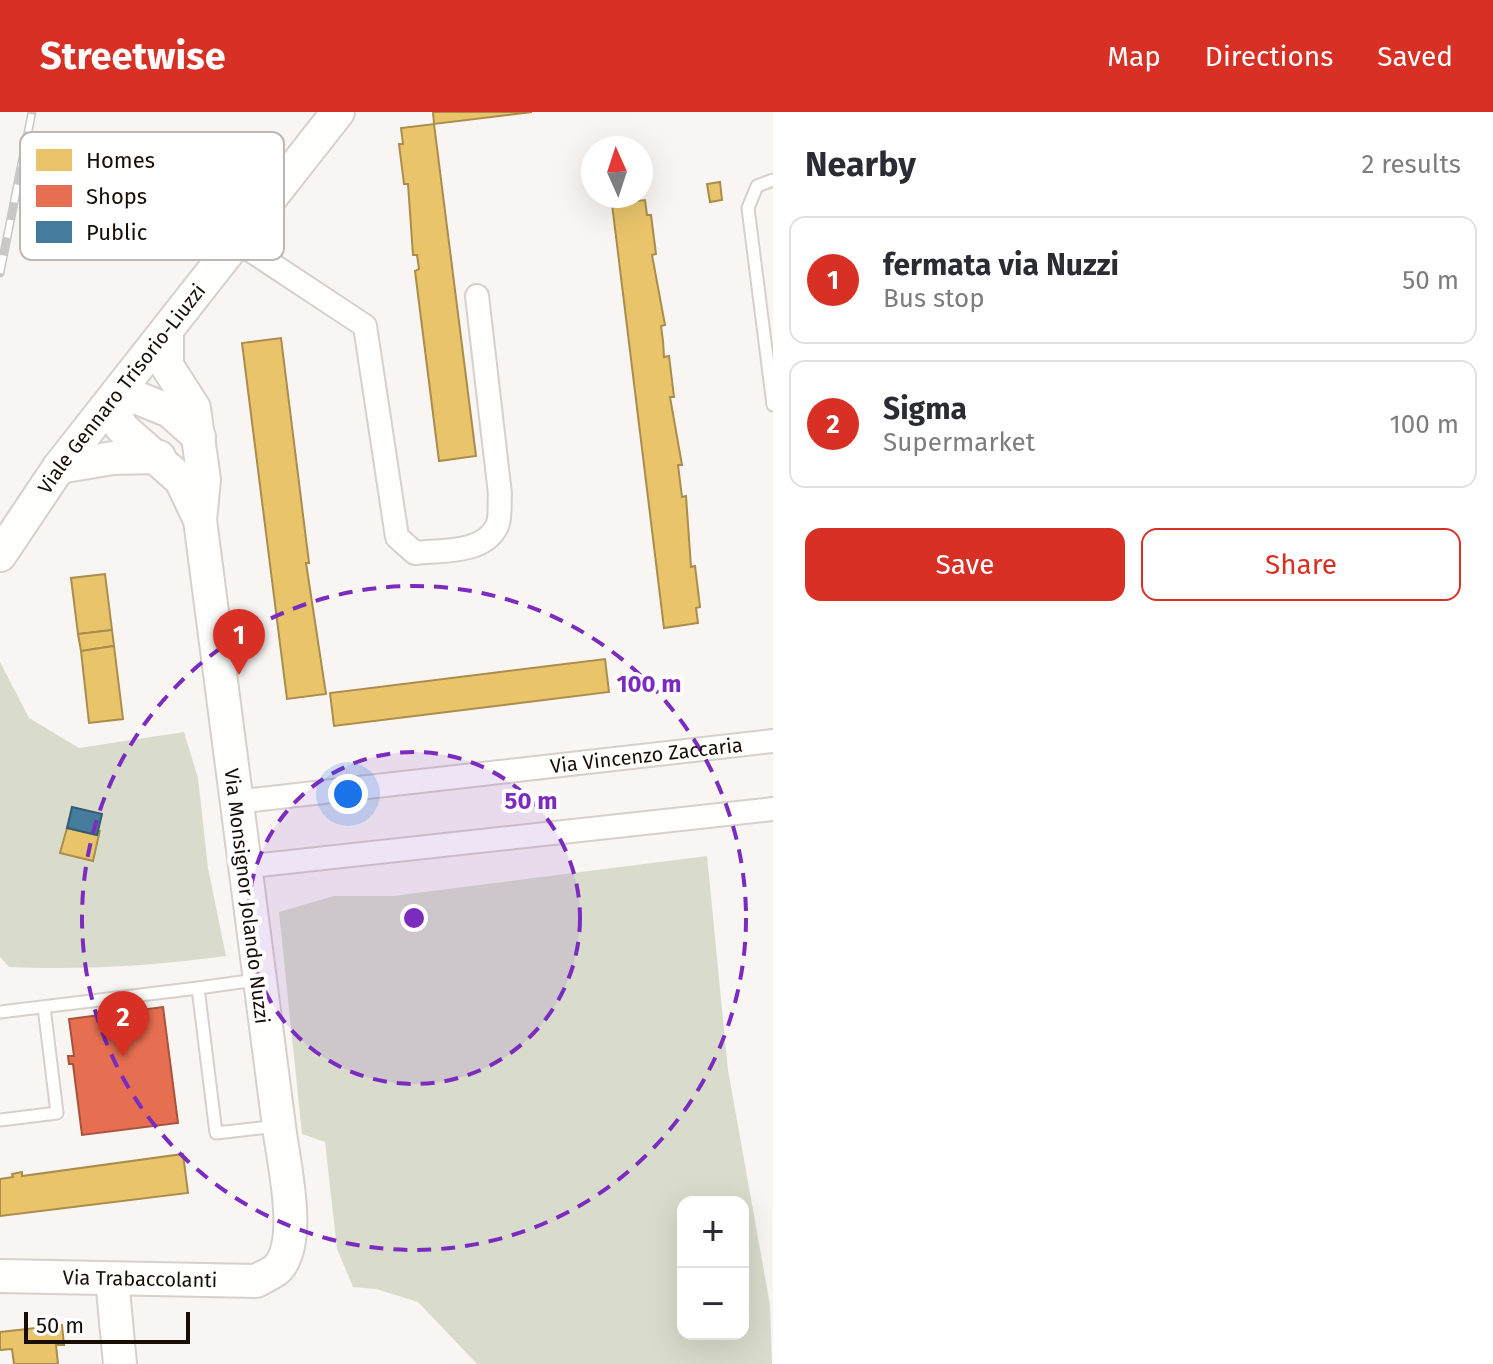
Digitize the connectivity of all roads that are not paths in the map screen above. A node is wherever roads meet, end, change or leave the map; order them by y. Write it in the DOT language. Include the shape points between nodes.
graph roads {
  1 [pos="338,112"];
  2 [pos="773,180"];
  3 [pos="284,182"];
  4 [pos="224,260"];
  5 [pos="265,260"];
  6 [pos="477,296"];
  7 [pos="167,332"];
  8 [pos="115,397"];
  9 [pos="773,405"];
  10 [pos="199,437"];
  11 [pos="159,457"];
  12 [pos="59,467"];
  13 [pos="200,520"];
  14 [pos="0,555"];
  15 [pos="773,741"];
  16 [pos="235,802"];
  17 [pos="773,809"];
  18 [pos="243,867"];
  19 [pos="257,980"];
  20 [pos="198,988"];
  21 [pos="44,1007"];
  22 [pos="0,1012"];
  23 [pos="0,1120"];
  24 [pos="279,1126"];
  25 [pos="277,1269"];
  26 [pos="0,1276"];
  27 [pos="112,1279"];
  28 [pos="120,1364"];
  1 -- 3 [label="street, Viale Gennaro Trisorio-Liuzzi"];
  2 -- 9 [label="lane" via="757,186 748,208"];
  4 -- 7 [label="street, Viale Gennaro Trisorio-Liuzzi"];
  5 -- 6 [label="street" via="365,326 397,537 415,553 485,541 498,525 500,494"];
  7 -- 8 [label="street, Viale Gennaro Trisorio-Liuzzi"];
  7 -- 10 [label="street" via="167,366 192,401"];
  8 -- 10 [label="street" via="170,411"];
  8 -- 11 [label="street" via="121,427"];
  8 -- 12 [label="street, Viale Gennaro Trisorio-Liuzzi"];
  10 -- 13 [label="street" via="204,480"];
  11 -- 12 [label="street"];
  11 -- 13 [label="street" via="181,480"];
  12 -- 14 [label="street, Viale Gennaro Trisorio-Liuzzi"];
  13 -- 16 [label="street, Via Monsignor Jolando Nuzzi"];
  15 -- 16 [label="street, Via Vincenzo Zaccaria"];
  16 -- 18 [label="street, Via Monsignor Jolando Nuzzi"];
  17 -- 18 [label="street"];
  18 -- 19 [label="street, Via Monsignor Jolando Nuzzi"];
  19 -- 20 [label="lane"];
  19 -- 24 [label="street, Via Monsignor Jolando Nuzzi"];
  20 -- 21 [label="lane"];
  20 -- 24 [label="lane" via="216,1133"];
  21 -- 22 [label="lane"];
  21 -- 23 [label="lane" via="57,1113"];
  24 -- 25 [label="street, Via Monsignor Jolando Nuzzi" via="291,1226 288,1250"];
  25 -- 27 [label="street, Via Trabaccolanti" via="256,1281"];
  26 -- 27 [label="street, Via Trabaccolanti"];
  27 -- 28 [label="street"];
}
